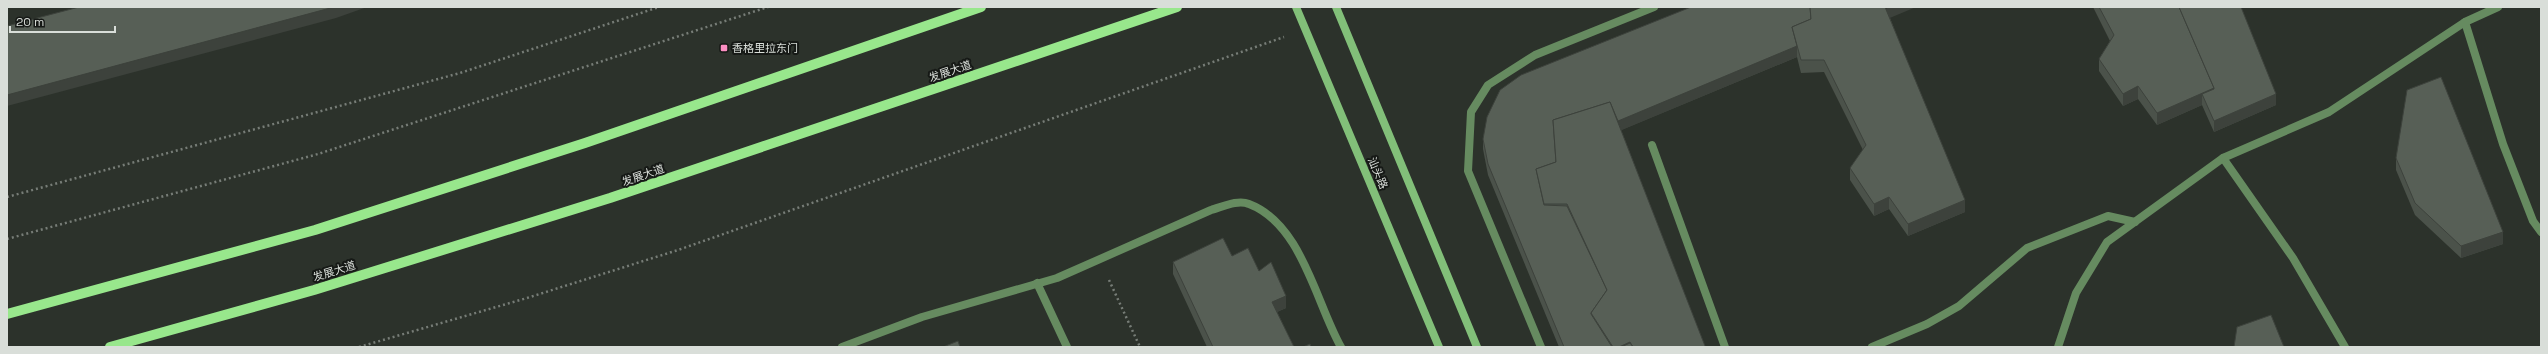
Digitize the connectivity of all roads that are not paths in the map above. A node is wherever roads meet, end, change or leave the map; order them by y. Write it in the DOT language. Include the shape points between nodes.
graph roads {
  1 [pos="980,7"];
  2 [pos="1177,7"];
  3 [pos="1296,7"];
  4 [pos="1336,7"];
  5 [pos="1654,7"];
  6 [pos="2498,7"];
  7 [pos="2465,22"];
  8 [pos="1652,145"];
  9 [pos="2224,158"];
  10 [pos="2135,222"];
  11 [pos="2541,232"];
  12 [pos="1037,283"];
  13 [pos="7,314"];
  14 [pos="110,347"];
  15 [pos="842,347"];
  16 [pos="1067,347"];
  17 [pos="1341,347"];
  18 [pos="1439,347"];
  19 [pos="1477,347"];
  20 [pos="1541,347"];
  21 [pos="1725,347"];
  22 [pos="1872,347"];
  23 [pos="2058,347"];
  24 [pos="2345,347"];
  1 -- 13 [label="main road" via="585,143 315,230"];
  2 -- 14 [label="main road, 发展大道" via="610,198 314,290"];
  3 -- 18 [label="street, 汕头路"];
  4 -- 19 [label="street"];
  5 -- 20 [label="lane" via="1535,55 1488,85 1471,112 1468,171"];
  6 -- 7 [label="lane"];
  7 -- 9 [label="lane" via="2329,112"];
  7 -- 11 [label="lane" via="2503,144 2533,221"];
  8 -- 21 [label="lane"];
  9 -- 10 [label="lane"];
  9 -- 24 [label="lane" via="2293,258"];
  10 -- 22 [label="lane" via="2108,216 2027,248 1959,306 1927,324"];
  10 -- 23 [label="lane" via="2107,242 2076,293"];
  12 -- 15 [label="lane" via="922,317"];
  12 -- 16 [label="lane"];
  12 -- 17 [label="lane" via="1057,278 1211,210 1248,203 1274,219 1291,240"];
}
